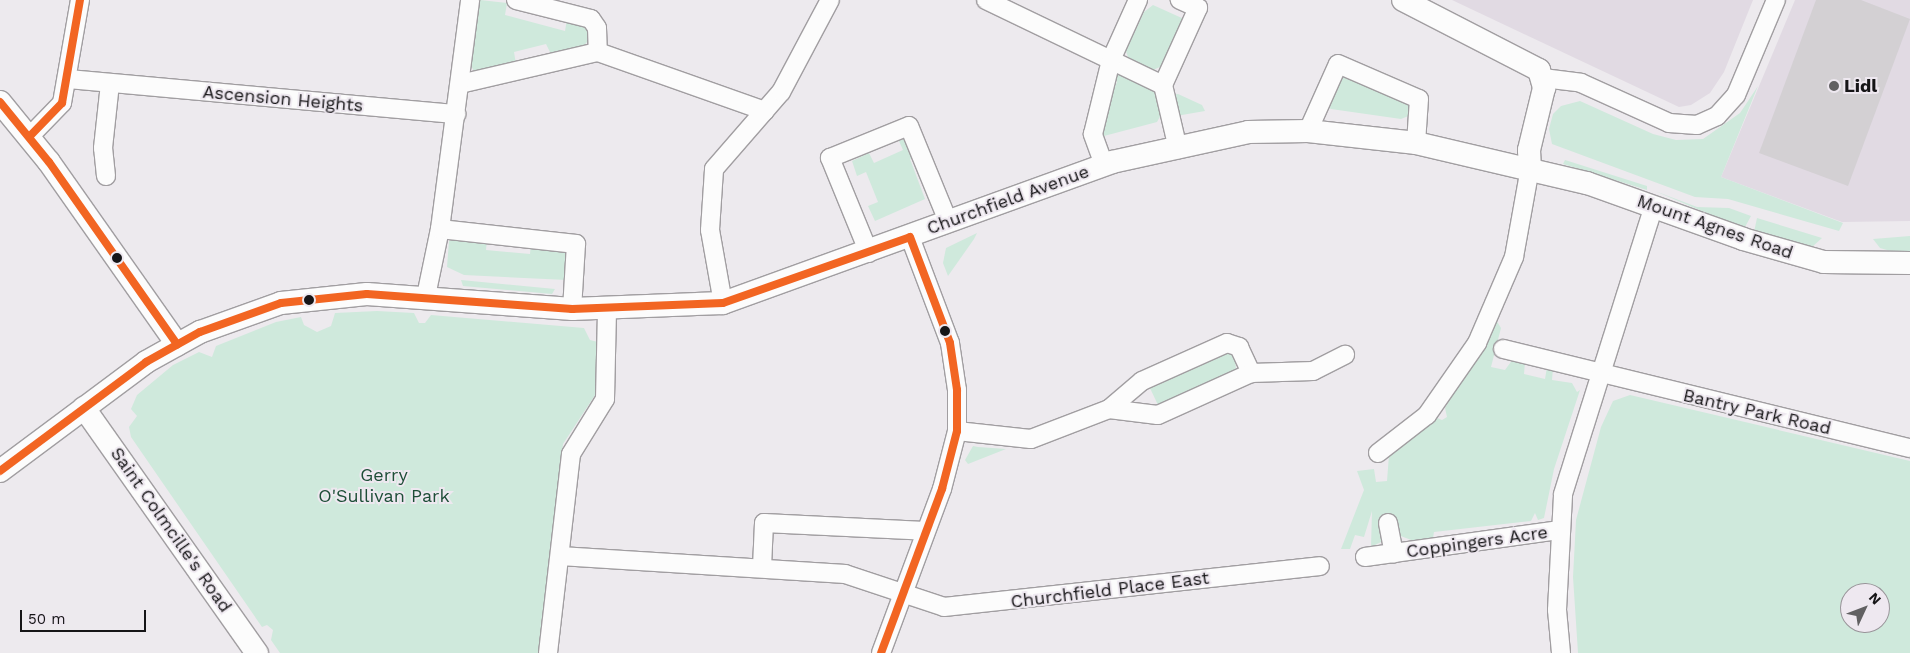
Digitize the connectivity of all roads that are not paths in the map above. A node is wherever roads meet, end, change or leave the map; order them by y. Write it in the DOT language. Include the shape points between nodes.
graph roads {
  1 [pos="80,0"];
  2 [pos="470,0"];
  3 [pos="516,0"];
  4 [pos="830,0"];
  5 [pos="986,0"];
  6 [pos="1138,0"];
  7 [pos="1180,0"];
  8 [pos="1403,0"];
  9 [pos="1776,0"];
  10 [pos="598,52"];
  11 [pos="1111,60"];
  12 [pos="1543,78"];
  13 [pos="69,79"];
  14 [pos="110,84"];
  15 [pos="460,84"];
  16 [pos="1163,85"];
  17 [pos="0,102"];
  18 [pos="765,111"];
  19 [pos="456,114"];
  20 [pos="1308,131"];
  21 [pos="30,136"];
  22 [pos="1416,143"];
  23 [pos="1178,149"];
  24 [pos="1104,165"];
  25 [pos="1526,167"];
  26 [pos="106,176"];
  27 [pos="1654,206"];
  28 [pos="948,221"];
  29 [pos="440,229"];
  30 [pos="910,237"];
  31 [pos="869,253"];
  32 [pos="1910,263"];
  33 [pos="426,296"];
  34 [pos="723,303"];
  35 [pos="572,309"];
  36 [pos="607,310"];
  37 [pos="177,344"];
  38 [pos="1502,349"];
  39 [pos="1346,355"];
  40 [pos="1251,373"];
  41 [pos="1603,376"];
  42 [pos="84,408"];
  43 [pos="1109,409"];
  44 [pos="956,431"];
  45 [pos="1910,448"];
  46 [pos="1378,453"];
  47 [pos="0,471"];
  48 [pos="1388,523"];
  49 [pos="1560,530"];
  50 [pos="925,531"];
  51 [pos="1394,553"];
  52 [pos="560,556"];
  53 [pos="1365,557"];
  54 [pos="1320,566"];
  55 [pos="762,567"];
  56 [pos="903,593"];
  57 [pos="257,653"];
  58 [pos="548,653"];
  59 [pos="881,653"];
  60 [pos="1561,653"];
  1 -- 13 [label="street"];
  2 -- 15 [label="street"];
  3 -- 10 [label="street" via="591,19 597,28"];
  4 -- 18 [label="street" via="781,92"];
  5 -- 11 [label="street"];
  6 -- 11 [label="street"];
  7 -- 16 [label="street" via="1198,8"];
  8 -- 12 [label="street" via="1532,64"];
  9 -- 12 [label="street" via="1736,95 1717,116 1697,125 1669,123 1581,83"];
  10 -- 15 [label="street"];
  10 -- 18 [label="street"];
  11 -- 16 [label="street"];
  11 -- 24 [label="street" via="1094,134"];
  12 -- 25 [label="street"];
  13 -- 14 [label="street, Ascension Heights"];
  13 -- 21 [label="street" via="59,108"];
  14 -- 19 [label="street, Ascension Heights"];
  14 -- 26 [label="street" via="103,148"];
  15 -- 19 [label="street"];
  16 -- 23 [label="street"];
  17 -- 21 [label="street"];
  18 -- 34 [label="street" via="714,169 710,230"];
  19 -- 29 [label="street"];
  20 -- 22 [label="street, Churchfield Avenue"];
  20 -- 22 [label="street" via="1338,64 1418,98"];
  20 -- 23 [label="street, Churchfield Avenue" via="1248,132"];
  21 -- 37 [label="street"];
  22 -- 25 [label="street, Churchfield Avenue"];
  23 -- 24 [label="street, Churchfield Avenue"];
  24 -- 28 [label="street, Churchfield Avenue"];
  25 -- 27 [label="street, Mount Agnes Road"];
  25 -- 46 [label="street" via="1514,256 1477,343 1427,414"];
  27 -- 32 [label="street, Mount Agnes Road" via="1743,239 1824,262"];
  27 -- 41 [label="street"];
  28 -- 30 [label="street, Churchfield Avenue"];
  28 -- 31 [label="street" via="909,126 830,158"];
  29 -- 33 [label="street"];
  29 -- 35 [label="street" via="576,244"];
  30 -- 31 [label="street, Churchfield Avenue"];
  30 -- 44 [label="street" via="950,343 957,390"];
  31 -- 34 [label="street, Churchfield Avenue"];
  33 -- 35 [label="street, Churchfield Avenue"];
  33 -- 37 [label="street, Churchfield Avenue" via="367,294 281,303 200,332"];
  34 -- 36 [label="street, Churchfield Avenue"];
  35 -- 36 [label="street, Churchfield Avenue"];
  36 -- 52 [label="street" via="605,399 570,454"];
  37 -- 42 [label="street, Churchfield Avenue"];
  38 -- 41 [label="street"];
  39 -- 40 [label="street" via="1313,371"];
  40 -- 43 [label="street" via="1158,415"];
  40 -- 43 [label="street" via="1239,347 1226,344 1142,381"];
  41 -- 45 [label="street, Bantry Park Road"];
  41 -- 49 [label="street" via="1563,494"];
  42 -- 47 [label="street, Churchfield Avenue"];
  42 -- 57 [label="street, Saint Colmcille's Road"];
  43 -- 44 [label="street" via="1031,439"];
  44 -- 50 [label="street" via="942,488"];
  48 -- 51 [label="street, Coppingers Acre"];
  49 -- 51 [label="street, Coppingers Acre"];
  49 -- 60 [label="street" via="1557,610"];
  50 -- 55 [label="street" via="764,523"];
  50 -- 56 [label="street"];
  51 -- 53 [label="street, Coppingers Acre"];
  52 -- 55 [label="street, Churchfield Place East"];
  52 -- 58 [label="street"];
  54 -- 56 [label="street, Churchfield Place East" via="975,606 944,607"];
  55 -- 56 [label="street, Churchfield Place East" via="845,574"];
  56 -- 59 [label="street"];
}
